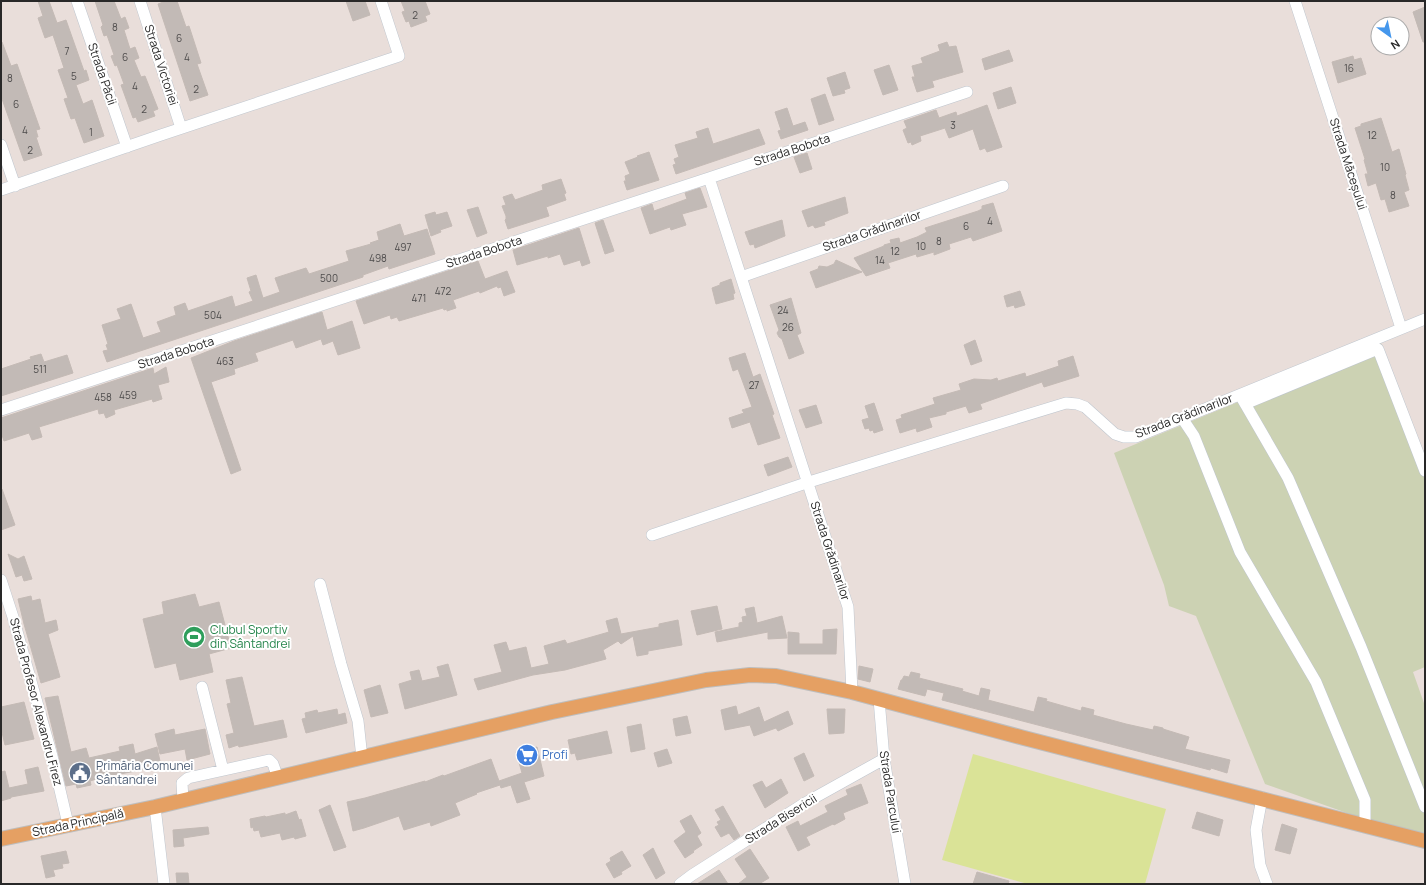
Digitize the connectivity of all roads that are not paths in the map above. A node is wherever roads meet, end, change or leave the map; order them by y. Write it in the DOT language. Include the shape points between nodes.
graph roads {
  1 [pos="77,1"];
  2 [pos="140,1"];
  3 [pos="381,1"];
  4 [pos="1295,1"];
  5 [pos="967,92"];
  6 [pos="181,128"];
  7 [pos="1,145"];
  8 [pos="127,147"];
  9 [pos="708,178"];
  10 [pos="15,186"];
  11 [pos="1004,186"];
  12 [pos="1,190"];
  13 [pos="741,277"];
  14 [pos="1425,319"];
  15 [pos="1401,328"];
  16 [pos="1242,399"];
  17 [pos="1,410"];
  18 [pos="1182,418"];
  19 [pos="1425,471"];
  20 [pos="809,482"];
  21 [pos="652,535"];
  22 [pos="320,584"];
  23 [pos="2,585"];
  24 [pos="202,687"];
  25 [pos="852,692"];
  26 [pos="879,699"];
  27 [pos="362,758"];
  28 [pos="884,759"];
  29 [pos="223,770"];
  30 [pos="278,778"];
  31 [pos="1262,798"];
  32 [pos="183,800"];
  33 [pos="155,806"];
  34 [pos="1425,807"];
  35 [pos="68,824"];
  36 [pos="1365,826"];
  37 [pos="1,839"];
  38 [pos="1425,841"];
  39 [pos="164,884"];
  40 [pos="680,884"];
  41 [pos="905,884"];
  42 [pos="1267,884"];
  1 -- 8 [label="street, Strada Păcii"];
  2 -- 6 [label="street, Strada Victoriei"];
  3 -- 6 [label="street" via="399,56"];
  4 -- 15 [label="street, Strada Măceșului"];
  5 -- 9 [label="street, Strada Bobota"];
  6 -- 8 [label="street"];
  7 -- 10 [label="street"];
  8 -- 10 [label="street"];
  9 -- 13 [label="street, Strada Grădinarilor"];
  9 -- 17 [label="street, Strada Bobota"];
  10 -- 12 [label="street"];
  11 -- 13 [label="street, Strada Grădinarilor"];
  13 -- 20 [label="street, Strada Grădinarilor"];
  14 -- 15 [label="street, Strada Grădinarilor"];
  15 -- 16 [label="street, Strada Grădinarilor"];
  16 -- 18 [label="street, Strada Grădinarilor"];
  16 -- 19 [label="street" via="1378,349"];
  16 -- 34 [label="street" via="1288,478 1361,647"];
  18 -- 20 [label="street, Strada Grădinarilor" via="1136,437 1124,437 1115,434 1085,406 1066,403"];
  18 -- 36 [label="street" via="1194,436 1240,552 1316,682 1365,800"];
  20 -- 21 [label="street, Strada Grădinarilor"];
  20 -- 25 [label="street, Strada Grădinarilor" via="848,607"];
  22 -- 27 [label="street" via="358,721"];
  23 -- 35 [label="street, Strada Profesor Alexandru Firez" via="50,749"];
  24 -- 29 [label="street"];
  25 -- 26 [label="main road, Strada Principală"];
  25 -- 27 [label="main road, Strada Principală" via="776,676 750,675 706,680 552,712"];
  26 -- 28 [label="street, Strada Parcului"];
  26 -- 31 [label="main road, Strada Principală"];
  27 -- 30 [label="main road, Strada Principală"];
  28 -- 40 [label="street, Strada Bisericii" via="805,803"];
  28 -- 41 [label="street, Strada Parcului"];
  29 -- 30 [label="street" via="269,760"];
  29 -- 32 [label="street" via="185,779 182,783"];
  30 -- 32 [label="main road, Strada Principală"];
  31 -- 36 [label="main road, Strada Principală"];
  31 -- 42 [label="street" via="1256,830 1260,865"];
  32 -- 33 [label="main road, Strada Principală"];
  33 -- 35 [label="main road, Strada Principală"];
  33 -- 39 [label="street"];
  35 -- 37 [label="main road, Strada Principală"];
  36 -- 38 [label="main road, Strada Principală"];
}
